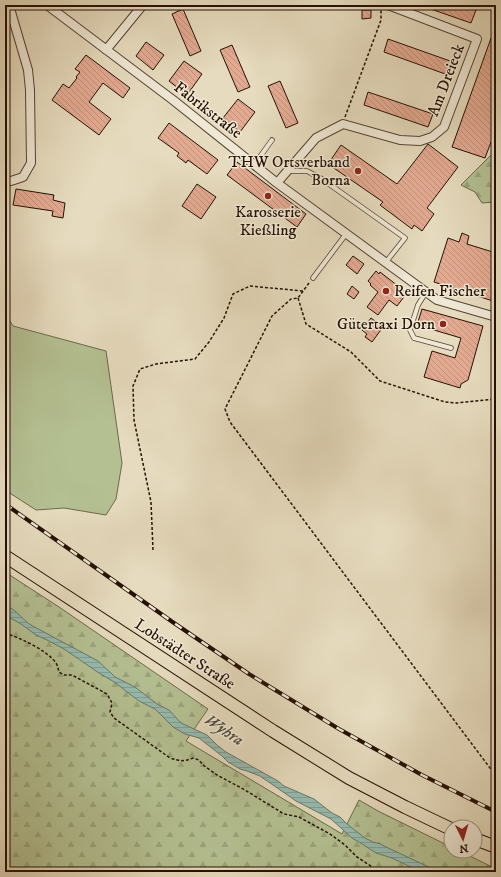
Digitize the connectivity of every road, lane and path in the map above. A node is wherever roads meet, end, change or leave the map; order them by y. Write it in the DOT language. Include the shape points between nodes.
graph roads {
  1 [pos="9,5"];
  2 [pos="47,5"];
  3 [pos="144,5"];
  4 [pos="381,5"];
  5 [pos="388,5"];
  6 [pos="106,50"];
  7 [pos="343,124"];
  8 [pos="272,140"];
  9 [pos="254,165"];
  10 [pos="287,171"];
  11 [pos="11,181"];
  12 [pos="277,183"];
  13 [pos="346,234"];
  14 [pos="385,262"];
  15 [pos="313,278"];
  16 [pos="303,291"];
  17 [pos="426,292"];
  18 [pos="298,298"];
  19 [pos="496,318"];
  20 [pos="451,348"];
  21 [pos="496,399"];
  22 [pos="153,550"];
  23 [pos="5,556"];
  24 [pos="5,632"];
  25 [pos="496,776"];
  26 [pos="443,825"];
  27 [pos="483,842"];
  28 [pos="496,848"];
  29 [pos="380,872"];
  1 -- 11 [label="street" via="28,70 31,163 23,177"];
  2 -- 6 [label="street, Fabrikstraße"];
  3 -- 6 [label="street"];
  4 -- 7 [label="path" via="381,20"];
  5 -- 7 [label="street, Am Dreieck" via="477,39 444,127 432,137 420,141 400,140"];
  6 -- 9 [label="street, Fabrikstraße"];
  7 -- 10 [label="street" via="316,138"];
  8 -- 9 [label="lane"];
  9 -- 12 [label="street, Fabrikstraße"];
  10 -- 12 [label="street"];
  10 -- 14 [label="lane" via="307,171 322,179 405,238"];
  12 -- 13 [label="street, Fabrikstraße"];
  13 -- 14 [label="street, Fabrikstraße"];
  13 -- 15 [label="lane"];
  14 -- 17 [label="street, Fabrikstraße"];
  15 -- 16 [label="path"];
  16 -- 18 [label="path"];
  16 -- 22 [label="path" via="250,286 233,294 224,318 209,342 194,359 156,364 140,369 133,386 134,420 151,502"];
  17 -- 19 [label="street, Fabrikstraße" via="437,300"];
  17 -- 20 [label="lane" via="418,304 410,330 414,338"];
  18 -- 21 [label="path" via="306,324 351,352 380,381 445,402"];
  18 -- 25 [label="path" via="291,300 272,316 225,409 230,422"];
  23 -- 26 [label="main road, Lobstädter Straße" via="349,778"];
  24 -- 29 [label="path" via="39,648 53,659 59,672 64,675 72,674 107,694 112,703 110,712 114,718 170,758 179,761 193,758 199,760 217,775 284,814 299,818 330,834"];
  27 -- 28 [label="main road"];
}
